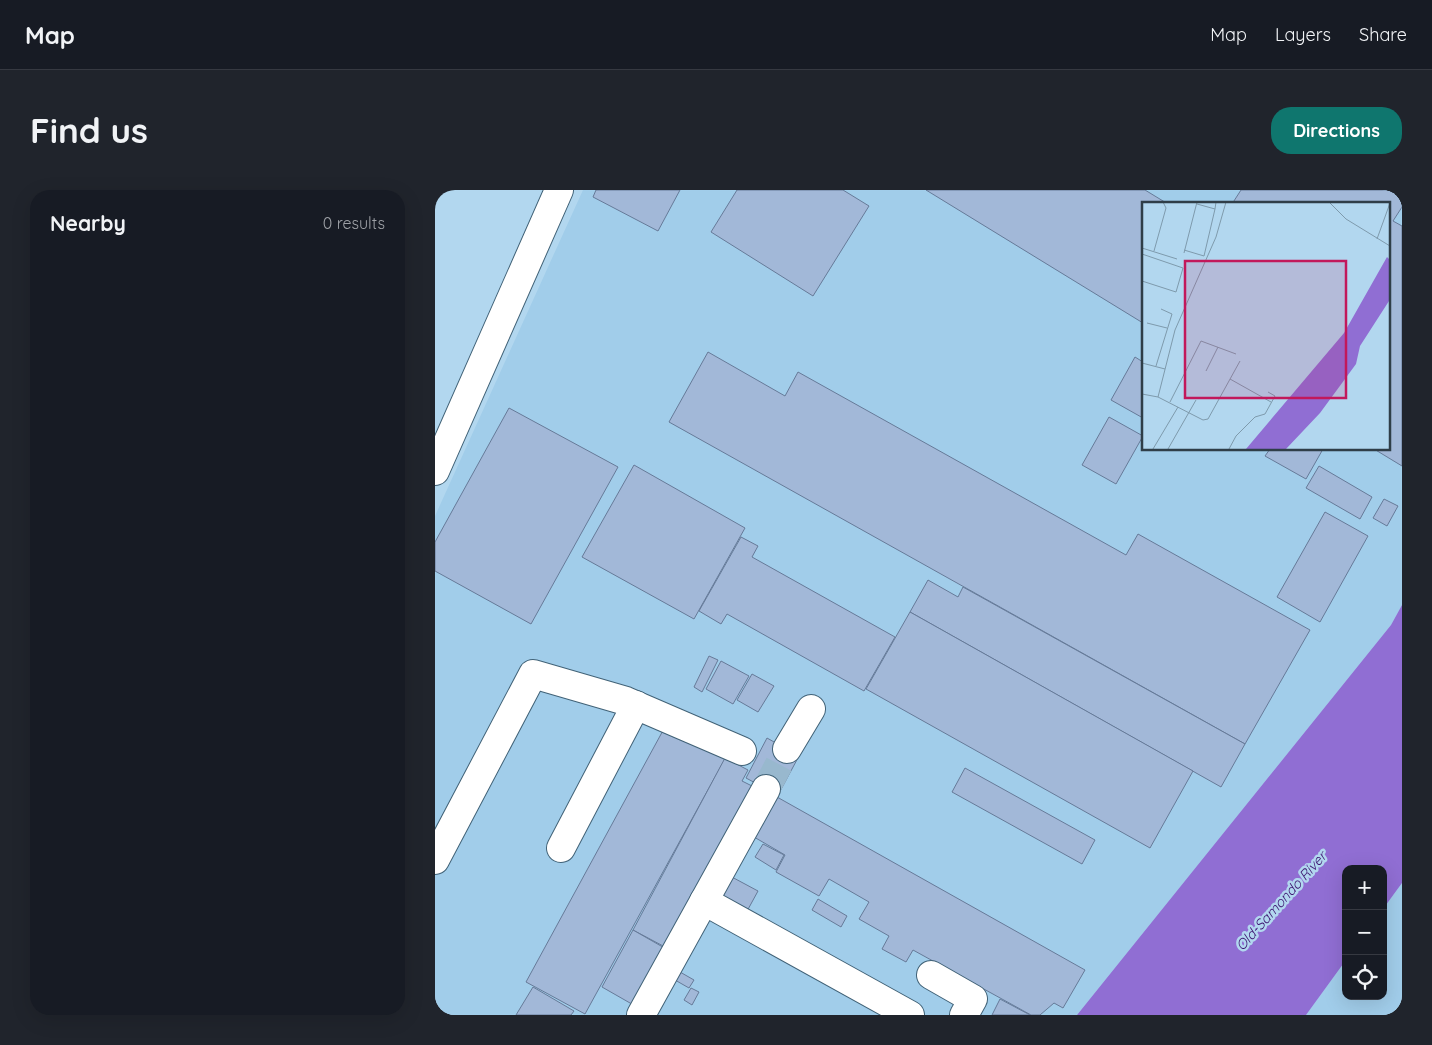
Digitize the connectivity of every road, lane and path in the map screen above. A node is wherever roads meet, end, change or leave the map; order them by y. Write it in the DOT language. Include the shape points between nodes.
graph roads {
  1 [pos="559,190"];
  2 [pos="435,471"];
  3 [pos="636,705"];
  4 [pos="811,709"];
  5 [pos="787,749"];
  6 [pos="742,751"];
  7 [pos="766,789"];
  8 [pos="561,848"];
  9 [pos="435,860"];
  10 [pos="704,901"];
  11 [pos="931,975"];
  12 [pos="641,1015"];
  13 [pos="910,1015"];
  14 [pos="965,1015"];
  1 -- 2 [label="street"];
  3 -- 6 [label="street"];
  3 -- 8 [label="street"];
  3 -- 9 [label="street" via="533,674"];
  4 -- 5 [label="street"];
  7 -- 10 [label="street"];
  10 -- 12 [label="street"];
  10 -- 13 [label="street"];
  11 -- 14 [label="street" via="973,999"];
}
